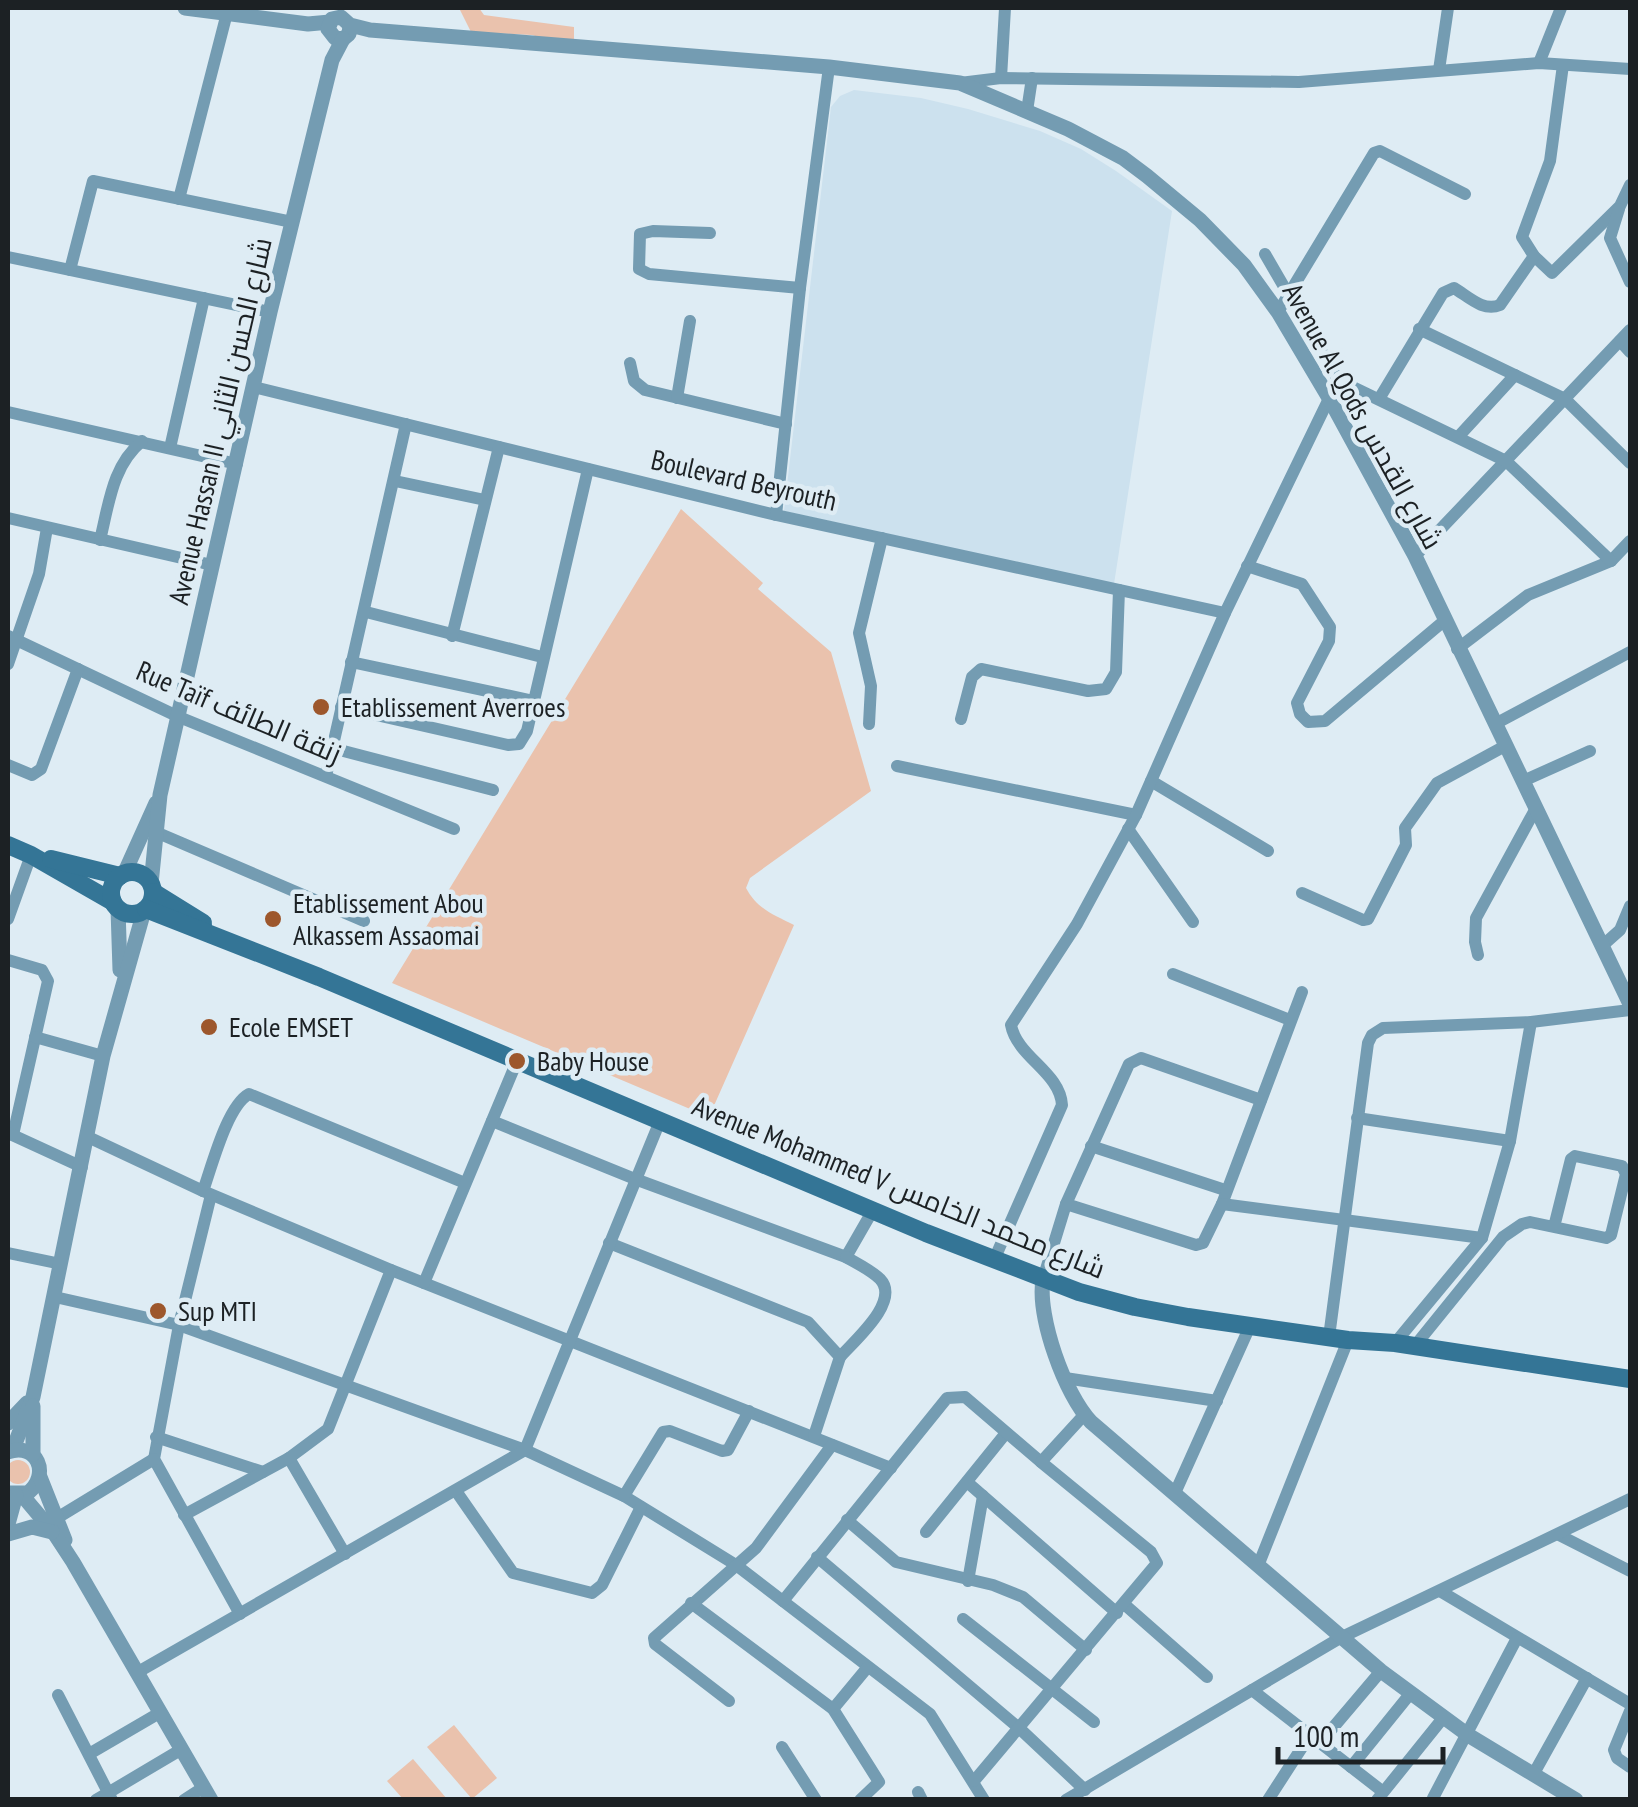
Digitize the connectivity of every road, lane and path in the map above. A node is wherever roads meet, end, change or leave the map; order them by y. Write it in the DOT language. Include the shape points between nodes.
graph roads {
  1 [pos="185,8"];
  2 [pos="1005,8"];
  3 [pos="1448,8"];
  4 [pos="1561,8"];
  5 [pos="227,13"];
  6 [pos="340,24"];
  7 [pos="1539,63"];
  8 [pos="1563,65"];
  9 [pos="829,67"];
  10 [pos="1630,69"];
  11 [pos="1439,70"];
  12 [pos="1002,78"];
  13 [pos="1032,78"];
  14 [pos="960,82"];
  15 [pos="1027,110"];
  16 [pos="1630,185"];
  17 [pos="1465,194"];
  18 [pos="179,199"];
  19 [pos="1620,206"];
  20 [pos="292,222"];
  21 [pos="710,233"];
  22 [pos="1265,254"];
  23 [pos="8,256"];
  24 [pos="1534,256"];
  25 [pos="70,270"];
  26 [pos="1630,282"];
  27 [pos="800,288"];
  28 [pos="1291,295"];
  29 [pos="204,298"];
  30 [pos="270,312"];
  31 [pos="1278,312"];
  32 [pos="690,321"];
  33 [pos="1419,330"];
  34 [pos="1630,330"];
  35 [pos="1620,342"];
  36 [pos="1630,352"];
  37 [pos="630,362"];
  38 [pos="1514,375"];
  39 [pos="1338,380"];
  40 [pos="254,387"];
  41 [pos="677,398"];
  42 [pos="1329,398"];
  43 [pos="1379,399"];
  44 [pos="1565,399"];
  45 [pos="8,412"];
  46 [pos="406,424"];
  47 [pos="786,424"];
  48 [pos="1459,436"];
  49 [pos="142,442"];
  50 [pos="499,447"];
  51 [pos="170,448"];
  52 [pos="1506,461"];
  53 [pos="1630,462"];
  54 [pos="237,464"];
  55 [pos="588,469"];
  56 [pos="395,481"];
  57 [pos="486,500"];
  58 [pos="776,515"];
  59 [pos="8,518"];
  60 [pos="47,528"];
  61 [pos="882,538"];
  62 [pos="100,540"];
  63 [pos="1630,541"];
  64 [pos="1415,556"];
  65 [pos="1611,561"];
  66 [pos="212,565"];
  67 [pos="1248,566"];
  68 [pos="1119,590"];
  69 [pos="366,612"];
  70 [pos="1225,613"];
  71 [pos="1444,622"];
  72 [pos="452,636"];
  73 [pos="12,638"];
  74 [pos="1457,649"];
  75 [pos="1630,652"];
  76 [pos="542,657"];
  77 [pos="351,662"];
  78 [pos="8,664"];
  79 [pos="78,669"];
  80 [pos="534,701"];
  81 [pos="341,707"];
  82 [pos="180,717"];
  83 [pos="961,720"];
  84 [pos="869,724"];
  85 [pos="1496,724"];
  86 [pos="1506,746"];
  87 [pos="332,748"];
  88 [pos="1590,751"];
  89 [pos="8,766"];
  90 [pos="898,766"];
  91 [pos="326,776"];
  92 [pos="1151,781"];
  93 [pos="1523,781"];
  94 [pos="493,790"];
  95 [pos="160,795"];
  96 [pos="1536,808"];
  97 [pos="1136,814"];
  98 [pos="454,829"];
  99 [pos="1128,829"];
  100 [pos="158,832"];
  101 [pos="8,845"];
  102 [pos="1268,851"];
  103 [pos="31,854"];
  104 [pos="122,875"];
  105 [pos="1302,892"];
  106 [pos="148,899"];
  107 [pos="115,906"];
  108 [pos="1630,906"];
  109 [pos="8,919"];
  110 [pos="364,921"];
  111 [pos="1192,922"];
  112 [pos="1602,946"];
  113 [pos="1478,955"];
  114 [pos="8,960"];
  115 [pos="1173,974"];
  116 [pos="120,988"];
  117 [pos="1302,992"];
  118 [pos="1630,1007"];
  119 [pos="1290,1020"];
  120 [pos="1531,1022"];
  121 [pos="36,1038"];
  122 [pos="103,1056"];
  123 [pos="517,1061"];
  124 [pos="1261,1100"];
  125 [pos="1357,1118"];
  126 [pos="492,1121"];
  127 [pos="660,1121"];
  128 [pos="10,1134"];
  129 [pos="88,1137"];
  130 [pos="1510,1141"];
  131 [pos="1091,1146"];
  132 [pos="82,1166"];
  133 [pos="635,1179"];
  134 [pos="465,1183"];
  135 [pos="207,1193"];
  136 [pos="1224,1197"];
  137 [pos="1066,1204"];
  138 [pos="873,1210"];
  139 [pos="1342,1220"];
  140 [pos="1554,1227"];
  141 [pos="1482,1238"];
  142 [pos="609,1243"];
  143 [pos="8,1254"];
  144 [pos="846,1257"];
  145 [pos="994,1260"];
  146 [pos="61,1264"];
  147 [pos="390,1270"];
  148 [pos="1043,1279"];
  149 [pos="424,1282"];
  150 [pos="55,1297"];
  151 [pos="180,1325"];
  152 [pos="1250,1326"];
  153 [pos="1329,1337"];
  154 [pos="569,1340"];
  155 [pos="1348,1340"];
  156 [pos="1404,1345"];
  157 [pos="840,1357"];
  158 [pos="1065,1378"];
  159 [pos="1630,1379"];
  160 [pos="347,1384"];
  161 [pos="33,1397"];
  162 [pos="1217,1402"];
  163 [pos="749,1411"];
  164 [pos="1084,1415"];
  165 [pos="8,1423"];
  166 [pos="1006,1433"];
  167 [pos="814,1436"];
  168 [pos="156,1437"];
  169 [pos="832,1446"];
  170 [pos="10,1450"];
  171 [pos="525,1450"];
  172 [pos="32,1454"];
  173 [pos="289,1458"];
  174 [pos="154,1459"];
  175 [pos="1041,1462"];
  176 [pos="891,1468"];
  177 [pos="263,1472"];
  178 [pos="40,1476"];
  179 [pos="967,1482"];
  180 [pos="456,1491"];
  181 [pos="1176,1493"];
  182 [pos="15,1494"];
  183 [pos="624,1496"];
  184 [pos="983,1496"];
  185 [pos="1630,1499"];
  186 [pos="640,1506"];
  187 [pos="184,1516"];
  188 [pos="846,1520"];
  189 [pos="8,1524"];
  190 [pos="56,1525"];
  191 [pos="926,1532"];
  192 [pos="8,1534"];
  193 [pos="1559,1534"];
  194 [pos="345,1554"];
  195 [pos="817,1557"];
  196 [pos="736,1565"];
  197 [pos="1258,1566"];
  198 [pos="1630,1572"];
  199 [pos="968,1581"];
  200 [pos="1440,1591"];
  201 [pos="784,1601"];
  202 [pos="691,1603"];
  203 [pos="1121,1609"];
  204 [pos="240,1614"];
  205 [pos="963,1618"];
  206 [pos="1340,1638"];
  207 [pos="1517,1638"];
  208 [pos="1086,1650"];
  209 [pos="868,1668"];
  210 [pos="1381,1671"];
  211 [pos="138,1672"];
  212 [pos="1207,1678"];
  213 [pos="1587,1678"];
  214 [pos="1052,1689"];
  215 [pos="1252,1690"];
  216 [pos="1410,1694"];
  217 [pos="58,1695"];
  218 [pos="730,1701"];
  219 [pos="1630,1707"];
  220 [pos="833,1709"];
  221 [pos="160,1712"];
  222 [pos="1443,1718"];
  223 [pos="1094,1722"];
  224 [pos="1020,1728"];
  225 [pos="1468,1735"];
  226 [pos="1315,1739"];
  227 [pos="782,1747"];
  228 [pos="182,1749"];
  229 [pos="89,1754"];
  230 [pos="1630,1766"];
  231 [pos="1351,1767"];
  232 [pos="1532,1774"];
  233 [pos="974,1782"];
  234 [pos="1085,1790"];
  235 [pos="208,1793"];
  236 [pos="1379,1796"];
  237 [pos="106,1798"];
  238 [pos="1433,1798"];
  239 [pos="184,1800"];
  240 [pos="816,1800"];
  241 [pos="860,1800"];
  242 [pos="984,1800"];
  243 [pos="1066,1800"];
  244 [pos="1268,1800"];
  245 [pos="1576,1800"];
  1 -- 5 [label="street, Avenue Al Qods شارع القدس"];
  2 -- 12 [label="street"];
  3 -- 11 [label="street"];
  4 -- 7 [label="street"];
  5 -- 6 [label="street, Avenue Al Qods شارع القدس"];
  5 -- 18 [label="street"];
  6 -- 9 [label="street, Avenue Al Qods شارع القدس"];
  6 -- 20 [label="street, Avenue Hassan II شارع الحسن الثاني"];
  7 -- 8 [label="street"];
  7 -- 11 [label="street"];
  8 -- 10 [label="street"];
  8 -- 24 [label="street" via="1550,160 1522,236"];
  9 -- 14 [label="street, Avenue Al Qods شارع القدس"];
  9 -- 27 [label="street"];
  11 -- 13 [label="street" via="1299,82"];
  12 -- 13 [label="street"];
  12 -- 14 [label="street"];
  13 -- 15 [label="street"];
  14 -- 15 [label="street, Avenue Al Qods شارع القدس"];
  15 -- 31 [label="street, Avenue Al Qods شارع القدس" via="1122,158 1176,198 1223,242"];
  16 -- 19 [label="street"];
  17 -- 28 [label="street" via="1374,153"];
  18 -- 20 [label="street"];
  18 -- 25 [label="street" via="93,181"];
  19 -- 24 [label="street" via="1552,273"];
  19 -- 26 [label="street" via="1610,238"];
  20 -- 30 [label="street, Avenue Hassan II شارع الحسن الثاني"];
  21 -- 27 [label="street" via="645,232 638,239 639,269"];
  22 -- 28 [label="street"];
  23 -- 25 [label="street"];
  24 -- 33 [label="street" via="1500,305 1487,308 1447,290"];
  25 -- 29 [label="street"];
  27 -- 47 [label="street"];
  28 -- 31 [label="street"];
  28 -- 39 [label="street"];
  29 -- 30 [label="street"];
  29 -- 51 [label="street"];
  30 -- 40 [label="street, Avenue Hassan II شارع الحسن الثاني"];
  31 -- 42 [label="street, Avenue Al Qods شارع القدس"];
  32 -- 41 [label="street"];
  33 -- 38 [label="street"];
  33 -- 43 [label="street"];
  34 -- 35 [label="street"];
  35 -- 36 [label="street"];
  35 -- 44 [label="street"];
  37 -- 41 [label="street" via="640,387"];
  38 -- 44 [label="street"];
  38 -- 48 [label="street"];
  39 -- 42 [label="street"];
  39 -- 43 [label="street"];
  40 -- 46 [label="street, Boulevard Beyrouth"];
  40 -- 54 [label="street, Avenue Hassan II شارع الحسن الثاني"];
  41 -- 47 [label="street"];
  42 -- 64 [label="street, Avenue Al Qods شارع القدس"];
  42 -- 67 [label="street"];
  43 -- 48 [label="street"];
  44 -- 52 [label="street"];
  44 -- 53 [label="street"];
  45 -- 49 [label="street"];
  46 -- 50 [label="street, Boulevard Beyrouth"];
  46 -- 56 [label="street"];
  47 -- 58 [label="street"];
  48 -- 52 [label="street"];
  49 -- 51 [label="street"];
  49 -- 62 [label="street" via="118,471"];
  50 -- 55 [label="street, Boulevard Beyrouth"];
  50 -- 57 [label="street"];
  51 -- 54 [label="street"];
  52 -- 64 [label="street"];
  52 -- 65 [label="street"];
  54 -- 66 [label="street, Avenue Hassan II شارع الحسن الثاني"];
  55 -- 58 [label="street, Boulevard Beyrouth"];
  55 -- 76 [label="street"];
  56 -- 57 [label="street"];
  56 -- 69 [label="street"];
  57 -- 72 [label="street"];
  58 -- 61 [label="street, Boulevard Beyrouth"];
  59 -- 60 [label="street"];
  60 -- 62 [label="street"];
  60 -- 73 [label="street" via="39,574"];
  61 -- 68 [label="street, Boulevard Beyrouth"];
  61 -- 84 [label="street" via="859,632 872,686"];
  62 -- 66 [label="street"];
  63 -- 65 [label="street"];
  64 -- 71 [label="street, Avenue Al Qods شارع القدس"];
  65 -- 74 [label="street" via="1528,595"];
  66 -- 82 [label="street, Avenue Hassan II شارع الحسن الثاني"];
  67 -- 70 [label="street"];
  67 -- 71 [label="street" via="1302,584 1330,627 1298,703 1308,722 1326,721"];
  68 -- 70 [label="street, Boulevard Beyrouth"];
  68 -- 83 [label="street" via="1116,672 1106,690 1088,692 981,668 972,676"];
  69 -- 72 [label="street"];
  69 -- 77 [label="street"];
  70 -- 92 [label="street"];
  71 -- 74 [label="street, Avenue Al Qods شارع القدس"];
  72 -- 76 [label="street"];
  73 -- 78 [label="street"];
  73 -- 79 [label="street, Rue Taïf زنقة الطائف"];
  74 -- 85 [label="street, Avenue Al Qods شارع القدس"];
  75 -- 85 [label="street"];
  76 -- 80 [label="street"];
  77 -- 80 [label="street"];
  77 -- 81 [label="street"];
  79 -- 82 [label="street, Rue Taïf زنقة الطائف"];
  79 -- 89 [label="street" via="42,767 32,776"];
  80 -- 81 [label="street" via="526,736 511,746"];
  81 -- 87 [label="street"];
  82 -- 91 [label="street, Rue Taïf زنقة الطائف"];
  82 -- 95 [label="street, Avenue Hassan II شارع الحسن الثاني"];
  85 -- 86 [label="street, Avenue Al Qods شارع القدس"];
  86 -- 93 [label="street, Avenue Al Qods شارع القدس"];
  86 -- 105 [label="street" via="1437,782 1405,828 1406,845 1368,919"];
  87 -- 91 [label="street"];
  87 -- 94 [label="street"];
  88 -- 93 [label="street"];
  90 -- 97 [label="street"];
  91 -- 98 [label="street, Rue Taïf زنقة الطائف"];
  92 -- 97 [label="street"];
  92 -- 102 [label="street"];
  93 -- 96 [label="street, Avenue Al Qods شارع القدس"];
  95 -- 100 [label="street, Avenue Hassan II شارع الحسن الثاني"];
  95 -- 104 [label="street, Avenue Hassan II شارع الحسن الثاني"];
  96 -- 112 [label="street, Avenue Al Qods شارع القدس"];
  96 -- 113 [label="street" via="1476,918"];
  97 -- 99 [label="street"];
  99 -- 111 [label="street"];
  99 -- 145 [label="street" via="1011,1025 1014,1038 1058,1089 1062,1105"];
  100 -- 106 [label="street, Avenue Hassan II شارع الحسن الثاني"];
  100 -- 110 [label="street"];
  101 -- 103 [label="main road"];
  103 -- 104 [label="main road"];
  103 -- 107 [label="main road"];
  103 -- 109 [label="street"];
  104 -- 106 [label="main road" via="142,875"];
  104 -- 107 [label="main road" via="112,885"];
  106 -- 107 [label="main road" via="128,914"];
  106 -- 116 [label="street, Avenue Hassan II شارع الحسن الثاني"];
  106 -- 123 [label="main road, Avenue Mohammed V شارع محمد الخامس" via="237,944"];
  107 -- 116 [label="street, Avenue Hassan II شارع الحسن الثاني"];
  108 -- 112 [label="street" via="1620,930"];
  112 -- 118 [label="street, Avenue Al Qods شارع القدس"];
  114 -- 121 [label="street" via="45,972"];
  115 -- 119 [label="street"];
  116 -- 122 [label="street, Avenue Hassan II شارع الحسن الثاني"];
  117 -- 119 [label="street"];
  118 -- 120 [label="street"];
  119 -- 124 [label="street"];
  120 -- 125 [label="street" via="1377,1031 1368,1044"];
  120 -- 130 [label="street"];
  121 -- 122 [label="street"];
  121 -- 128 [label="street"];
  122 -- 129 [label="street, Avenue Hassan II شارع الحسن الثاني"];
  123 -- 126 [label="street"];
  123 -- 127 [label="main road, Avenue Mohammed V شارع محمد الخامس"];
  124 -- 131 [label="street" via="1141,1058 1129,1064"];
  124 -- 136 [label="street"];
  125 -- 130 [label="street"];
  125 -- 139 [label="street"];
  126 -- 133 [label="street"];
  126 -- 134 [label="street"];
  127 -- 133 [label="street"];
  127 -- 138 [label="main road, Avenue Mohammed V شارع محمد الخامس"];
  128 -- 132 [label="street"];
  129 -- 132 [label="street, Avenue Hassan II شارع الحسن الثاني"];
  129 -- 135 [label="street"];
  130 -- 141 [label="street"];
  131 -- 136 [label="street"];
  131 -- 137 [label="street"];
  132 -- 146 [label="street, Avenue Hassan II شارع الحسن الثاني"];
  133 -- 142 [label="street"];
  133 -- 144 [label="street"];
  134 -- 135 [label="street" via="249,1094 233,1113"];
  134 -- 149 [label="street"];
  135 -- 147 [label="street"];
  135 -- 151 [label="street"];
  136 -- 137 [label="street" via="1206,1240 1196,1245"];
  136 -- 139 [label="street"];
  137 -- 148 [label="street"];
  138 -- 144 [label="street"];
  138 -- 145 [label="main road, Avenue Mohammed V شارع محمد الخامس"];
  139 -- 141 [label="street"];
  139 -- 153 [label="street"];
  140 -- 140 [label="street" via="1611,1235 1626,1174 1622,1166 1581,1154 1571,1159"];
  140 -- 156 [label="street" via="1522,1224 1503,1237"];
  141 -- 156 [label="street"];
  142 -- 154 [label="street"];
  142 -- 157 [label="street" via="808,1322"];
  143 -- 146 [label="street"];
  144 -- 157 [label="street" via="880,1278 886,1290 885,1305"];
  145 -- 148 [label="main road, Avenue Mohammed V شارع محمد الخامس"];
  146 -- 150 [label="street, Avenue Hassan II شارع الحسن الثاني"];
  147 -- 149 [label="street"];
  147 -- 160 [label="street"];
  148 -- 152 [label="main road, Avenue Mohammed V شارع محمد الخامس" via="1135,1308"];
  148 -- 158 [label="street" via="1044,1312"];
  149 -- 154 [label="street"];
  150 -- 151 [label="street"];
  150 -- 161 [label="street, Avenue Hassan II شارع الحسن الثاني"];
  151 -- 160 [label="street"];
  151 -- 168 [label="street"];
  152 -- 153 [label="main road, Avenue Mohammed V شارع محمد الخامس"];
  152 -- 162 [label="street"];
  153 -- 155 [label="main road, Avenue Mohammed V شارع محمد الخامس"];
  154 -- 163 [label="street"];
  154 -- 171 [label="street"];
  155 -- 156 [label="main road, Avenue Mohammed V شارع محمد الخامس"];
  155 -- 197 [label="street"];
  156 -- 159 [label="main road, Avenue Mohammed V شارع محمد الخامس"];
  157 -- 167 [label="street"];
  158 -- 162 [label="street"];
  158 -- 164 [label="street"];
  160 -- 171 [label="street"];
  160 -- 173 [label="street" via="328,1428"];
  161 -- 165 [label="street"];
  161 -- 170 [label="street"];
  161 -- 172 [label="street"];
  162 -- 181 [label="street"];
  163 -- 167 [label="street"];
  163 -- 183 [label="street" via="728,1450 663,1432"];
  164 -- 175 [label="street"];
  164 -- 181 [label="street"];
  166 -- 175 [label="street"];
  166 -- 176 [label="street" via="965,1397 947,1398"];
  166 -- 179 [label="street"];
  167 -- 169 [label="street"];
  168 -- 174 [label="street"];
  168 -- 177 [label="street"];
  169 -- 176 [label="street"];
  169 -- 196 [label="street" via="784,1514"];
  170 -- 172 [label="street"];
  171 -- 180 [label="street"];
  171 -- 183 [label="street"];
  172 -- 178 [label="street"];
  173 -- 177 [label="street"];
  173 -- 194 [label="street"];
  174 -- 187 [label="street"];
  174 -- 190 [label="street"];
  175 -- 203 [label="street" via="1156,1559"];
  176 -- 188 [label="street"];
  177 -- 187 [label="street"];
  178 -- 182 [label="street" via="34,1488"];
  178 -- 190 [label="street"];
  179 -- 184 [label="street"];
  179 -- 191 [label="street"];
  180 -- 186 [label="street" via="513,1573 592,1594"];
  180 -- 194 [label="street"];
  181 -- 197 [label="street"];
  182 -- 189 [label="street"];
  182 -- 190 [label="street"];
  183 -- 186 [label="street"];
  184 -- 199 [label="street"];
  184 -- 203 [label="street"];
  185 -- 193 [label="street"];
  186 -- 196 [label="street"];
  187 -- 204 [label="street"];
  188 -- 195 [label="street"];
  188 -- 199 [label="street" via="896,1562"];
  190 -- 192 [label="street"];
  190 -- 211 [label="street"];
  193 -- 198 [label="street"];
  193 -- 200 [label="street"];
  194 -- 204 [label="street"];
  195 -- 201 [label="street"];
  195 -- 224 [label="street"];
  196 -- 201 [label="street"];
  196 -- 202 [label="street"];
  197 -- 206 [label="street"];
  199 -- 208 [label="street" via="1024,1597"];
  200 -- 206 [label="street"];
  200 -- 207 [label="street"];
  201 -- 209 [label="street"];
  202 -- 218 [label="street" via="658,1633 655,1644"];
  202 -- 220 [label="street"];
  203 -- 208 [label="street"];
  203 -- 212 [label="street"];
  204 -- 211 [label="street"];
  205 -- 214 [label="street"];
  206 -- 210 [label="street"];
  206 -- 215 [label="street"];
  207 -- 213 [label="street"];
  207 -- 225 [label="street"];
  208 -- 214 [label="street"];
  209 -- 220 [label="street"];
  209 -- 233 [label="street" via="930,1714"];
  210 -- 216 [label="street"];
  210 -- 226 [label="street"];
  211 -- 221 [label="street"];
  213 -- 219 [label="street"];
  213 -- 232 [label="street"];
  214 -- 223 [label="street"];
  214 -- 224 [label="street"];
  215 -- 226 [label="street"];
  215 -- 234 [label="street"];
  216 -- 222 [label="street"];
  216 -- 231 [label="street"];
  217 -- 229 [label="street"];
  219 -- 230 [label="street" via="1614,1750"];
  220 -- 241 [label="street" via="879,1782"];
  221 -- 228 [label="street"];
  221 -- 229 [label="street"];
  222 -- 225 [label="street"];
  222 -- 236 [label="street"];
  224 -- 233 [label="street"];
  224 -- 234 [label="street"];
  225 -- 232 [label="street"];
  225 -- 238 [label="street"];
  226 -- 231 [label="street"];
  226 -- 244 [label="street"];
  227 -- 240 [label="street"];
  228 -- 235 [label="street"];
  228 -- 237 [label="street"];
  229 -- 237 [label="street"];
  231 -- 236 [label="street"];
  232 -- 245 [label="street"];
  233 -- 242 [label="street"];
  234 -- 243 [label="street"];
  235 -- 239 [label="street"];
}
